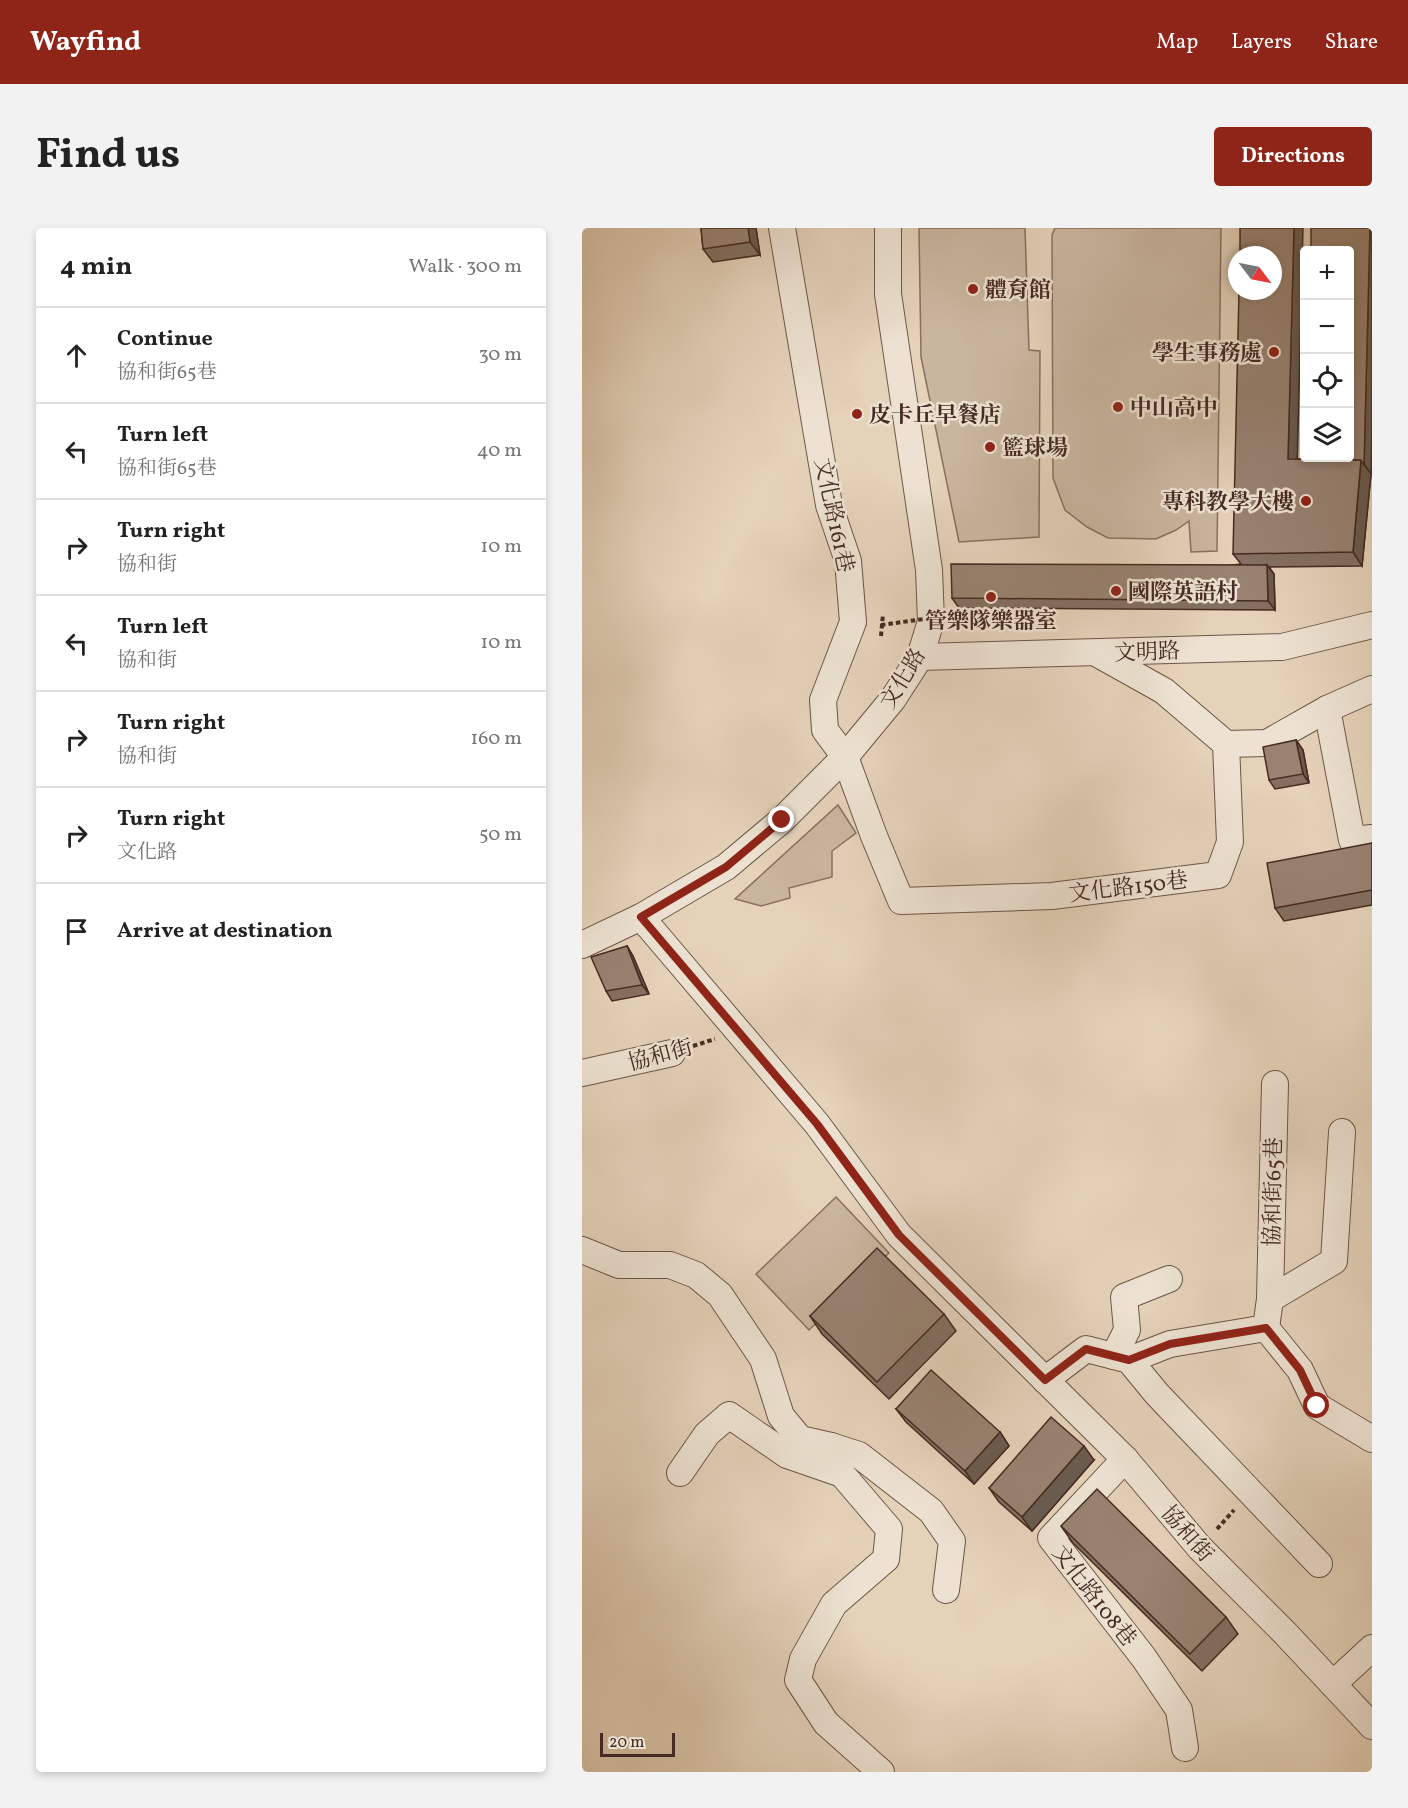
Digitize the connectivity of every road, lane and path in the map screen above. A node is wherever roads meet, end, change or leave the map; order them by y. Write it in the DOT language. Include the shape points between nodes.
graph roads {
  1 [pos="782,228"];
  2 [pos="888,228"];
  3 [pos="884,614"];
  4 [pos="1002,619"];
  5 [pos="881,625"];
  6 [pos="1372,625"];
  7 [pos="881,636"];
  8 [pos="1096,653"];
  9 [pos="920,657"];
  10 [pos="1372,689"];
  11 [pos="1328,709"];
  12 [pos="1226,744"];
  13 [pos="845,756"];
  14 [pos="1372,838"];
  15 [pos="641,917"];
  16 [pos="582,945"];
  17 [pos="738,1031"];
  18 [pos="672,1053"];
  19 [pos="582,1073"];
  20 [pos="1275,1084"];
  21 [pos="1342,1132"];
  22 [pos="582,1250"];
  23 [pos="1169,1279"];
  24 [pos="1269,1299"];
  25 [pos="1266,1328"];
  26 [pos="1121,1358"];
  27 [pos="1045,1380"];
  28 [pos="1372,1439"];
  29 [pos="831,1446"];
  30 [pos="1125,1459"];
  31 [pos="680,1473"];
  32 [pos="842,1474"];
  33 [pos="1250,1491"];
  34 [pos="1200,1548"];
  35 [pos="1319,1564"];
  36 [pos="946,1590"];
  37 [pos="1372,1648"];
  38 [pos="1333,1684"];
  39 [pos="1372,1726"];
  40 [pos="1185,1748"];
  41 [pos="881,1772"];
  1 -- 13 [label="street, 文化路161巷" via="829,506 848,561 853,622 823,700 825,730"];
  2 -- 9 [label="street, 文化路" via="888,294 929,570 931,621"];
  3 -- 5 [label="path"];
  4 -- 5 [label="path, bridge" via="974,612"];
  5 -- 7 [label="path"];
  6 -- 8 [label="street, 文明路" via="1282,647"];
  8 -- 9 [label="street, 文明路"];
  8 -- 12 [label="street" via="1164,691"];
  9 -- 13 [label="street, 文化路" via="893,699"];
  10 -- 11 [label="street"];
  11 -- 12 [label="street" via="1267,743"];
  11 -- 14 [label="street" via="1352,840"];
  12 -- 13 [label="street, 文化路150巷" via="1230,842 1218,875 1029,897 901,901"];
  13 -- 15 [label="street, 文化路" via="782,820 726,867"];
  15 -- 16 [label="street, 文化路"];
  15 -- 17 [label="street, 協和街"];
  17 -- 18 [label="path, 協和街"];
  17 -- 27 [label="street, 協和街" via="817,1124 899,1235"];
  18 -- 19 [label="street, 協和街"];
  20 -- 24 [label="street, 協和街65巷"];
  21 -- 24 [label="street" via="1334,1261"];
  22 -- 29 [label="street" via="619,1265 670,1265 696,1275 720,1295 763,1359 781,1416 800,1439"];
  23 -- 26 [label="street" via="1124,1297 1127,1330"];
  24 -- 25 [label="street, 協和街65巷"];
  25 -- 26 [label="street" via="1170,1344"];
  25 -- 28 [label="street" via="1300,1370 1317,1406"];
  26 -- 27 [label="street" via="1086,1349"];
  26 -- 33 [label="street"];
  27 -- 30 [label="street, 協和街"];
  29 -- 32 [label="street"];
  29 -- 36 [label="street" via="860,1455 931,1511 952,1541"];
  30 -- 34 [label="street, 協和街"];
  30 -- 40 [label="street, 文化路108巷" via="1051,1538 1179,1710"];
  31 -- 32 [label="street" via="707,1434 729,1414 787,1455"];
  32 -- 41 [label="street" via="889,1529 886,1559 834,1604 803,1659 798,1680 826,1723"];
  33 -- 34 [label="path"];
  33 -- 35 [label="street"];
  34 -- 38 [label="street, 協和街"];
  37 -- 38 [label="street"];
  38 -- 39 [label="street, 協和街"];
}
